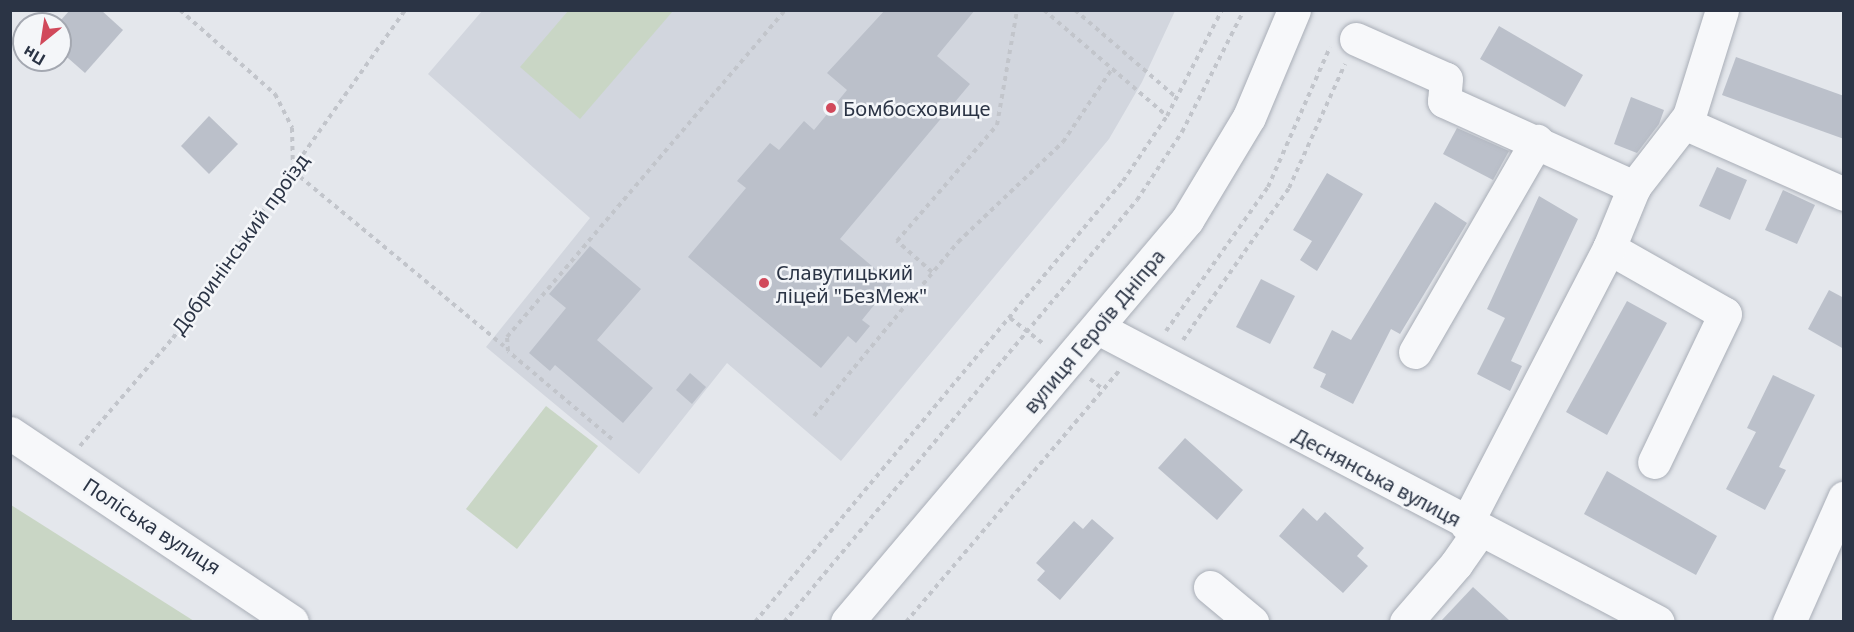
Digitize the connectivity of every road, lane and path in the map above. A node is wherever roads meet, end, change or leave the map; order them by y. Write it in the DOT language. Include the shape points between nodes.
graph roads {
  1 [pos="180,10"];
  2 [pos="405,10"];
  3 [pos="785,10"];
  4 [pos="1017,10"];
  5 [pos="1044,10"];
  6 [pos="1075,10"];
  7 [pos="1222,10"];
  8 [pos="1244,10"];
  9 [pos="1294,10"];
  10 [pos="1722,10"];
  11 [pos="1344,39"];
  12 [pos="1112,69"];
  13 [pos="1177,98"];
  14 [pos="1167,116"];
  15 [pos="1684,123"];
  16 [pos="1537,141"];
  17 [pos="293,171"];
  18 [pos="1634,187"];
  19 [pos="1844,194"];
  20 [pos="1609,248"];
  21 [pos="932,272"];
  22 [pos="1098,328"];
  23 [pos="1166,331"];
  24 [pos="505,347"];
  25 [pos="1137,350"];
  26 [pos="1415,352"];
  27 [pos="814,416"];
  28 [pos="10,434"];
  29 [pos="612,439"];
  30 [pos="1654,462"];
  31 [pos="64,468"];
  32 [pos="1844,498"];
  33 [pos="1473,527"];
  34 [pos="1210,587"];
  35 [pos="292,621"];
  36 [pos="755,621"];
  37 [pos="784,621"];
  38 [pos="847,621"];
  39 [pos="906,621"];
  40 [pos="1252,621"];
  41 [pos="1407,621"];
  42 [pos="1658,621"];
  43 [pos="1789,621"];
  1 -- 17 [label="path" via="275,94 292,128"];
  2 -- 17 [label="path, Добринінський проїзд"];
  3 -- 24 [label="path" via="507,337"];
  4 -- 21 [label="path" via="998,125 897,241"];
  5 -- 12 [label="path"];
  6 -- 13 [label="path"];
  7 -- 13 [label="path"];
  8 -- 37 [label="path" via="1182,132 1137,200"];
  9 -- 22 [label="street, вулиця Героїв Дніпра" via="1249,117 1209,188"];
  10 -- 15 [label="street"];
  11 -- 16 [label="street" via="1446,79 1444,101"];
  11 -- 23 [label="path" via="1268,187"];
  11 -- 23 [label="path" via="1301,164 1273,216 1184,341"];
  12 -- 14 [label="path"];
  12 -- 21 [label="path" via="1057,148"];
  13 -- 14 [label="path"];
  14 -- 36 [label="path" via="1106,202"];
  15 -- 18 [label="street"];
  15 -- 19 [label="street"];
  16 -- 18 [label="street"];
  16 -- 26 [label="street"];
  17 -- 24 [label="path"];
  17 -- 31 [label="path, Добринінський проїзд" via="168,345 95,425"];
  18 -- 20 [label="street"];
  20 -- 30 [label="street" via="1725,314"];
  20 -- 33 [label="street"];
  21 -- 27 [label="path"];
  22 -- 25 [label="street, Деснянська вулиця"];
  22 -- 38 [label="street, вулиця Героїв Дніпра"];
  23 -- 25 [label="path" via="1155,330"];
  24 -- 29 [label="path"];
  25 -- 33 [label="street, Деснянська вулиця"];
  25 -- 39 [label="path"];
  28 -- 31 [label="street, Поліська вулиця"];
  31 -- 35 [label="street, Поліська вулиця"];
  32 -- 43 [label="street"];
  33 -- 41 [label="street" via="1456,564"];
  33 -- 42 [label="street, Деснянська вулиця"];
  34 -- 40 [label="street"];
}
